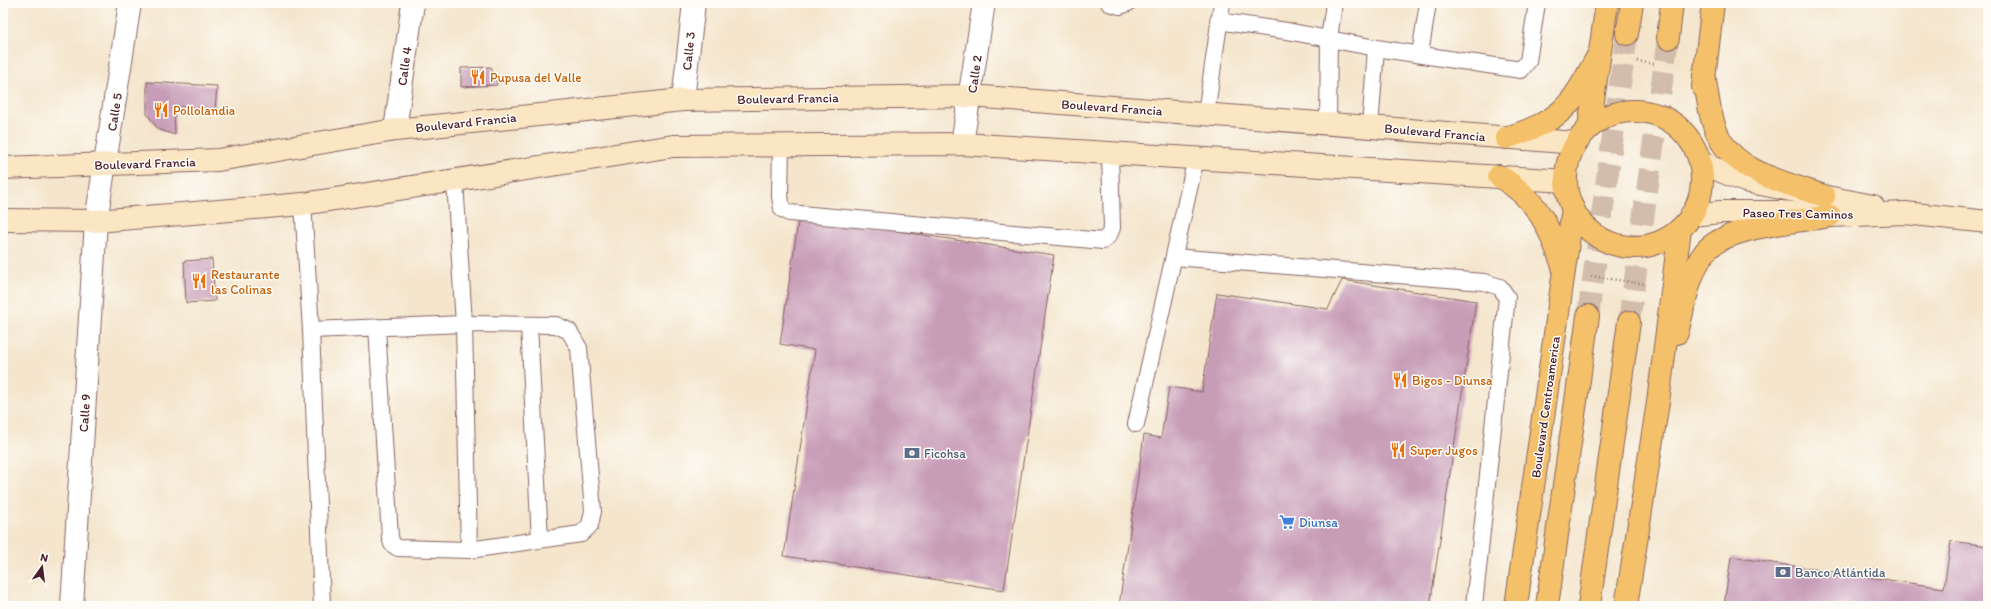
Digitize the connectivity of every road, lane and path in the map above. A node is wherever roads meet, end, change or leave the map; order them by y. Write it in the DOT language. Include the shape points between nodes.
graph roads {
  1 [pos="130,3"];
  2 [pos="413,3"];
  3 [pos="694,3"];
  4 [pos="984,3"];
  5 [pos="1109,3"];
  6 [pos="1128,3"];
  7 [pos="1222,3"];
  8 [pos="1334,3"];
  9 [pos="1428,3"];
  10 [pos="1537,3"];
  11 [pos="1607,3"];
  12 [pos="1632,3"];
  13 [pos="1672,3"];
  14 [pos="1713,3"];
  15 [pos="1218,21"];
  16 [pos="1628,34"];
  17 [pos="1668,38"];
  18 [pos="1329,39"];
  19 [pos="1376,48"];
  20 [pos="1420,54"];
  21 [pos="1599,54"];
  22 [pos="1659,65"];
  23 [pos="1704,73"];
  24 [pos="971,96"];
  25 [pos="683,100"];
  26 [pos="1206,114"];
  27 [pos="1328,123"];
  28 [pos="1370,126"];
  29 [pos="395,130"];
  30 [pos="1583,135"];
  31 [pos="1506,138"];
  32 [pos="962,144"];
  33 [pos="781,145"];
  34 [pos="1110,153"];
  35 [pos="1698,156"];
  36 [pos="1196,158"];
  37 [pos="106,164"];
  38 [pos="3,168"];
  39 [pos="1499,176"];
  40 [pos="455,181"];
  41 [pos="1566,181"];
  42 [pos="303,204"];
  43 [pos="1827,206"];
  44 [pos="1573,208"];
  45 [pos="3,220"];
  46 [pos="96,220"];
  47 [pos="1686,222"];
  48 [pos="1988,222"];
  49 [pos="1174,257"];
  50 [pos="1565,272"];
  51 [pos="1671,287"];
  52 [pos="1588,316"];
  53 [pos="1629,322"];
  54 [pos="464,324"];
  55 [pos="529,325"];
  56 [pos="377,327"];
  57 [pos="311,330"];
  58 [pos="1658,402"];
  59 [pos="1136,424"];
  60 [pos="540,540"];
  61 [pos="469,550"];
  62 [pos="72,606"];
  63 [pos="322,606"];
  64 [pos="1474,606"];
  65 [pos="1516,606"];
  66 [pos="1547,606"];
  67 [pos="1590,606"];
  68 [pos="1626,606"];
  1 -- 37 [label="street, Calle 5"];
  2 -- 29 [label="street, Calle 4"];
  3 -- 25 [label="street, Calle 3"];
  4 -- 24 [label="street, Calle 2"];
  5 -- 6 [label="lane" via="1120,6"];
  7 -- 15 [label="lane"];
  8 -- 18 [label="lane"];
  9 -- 20 [label="lane"];
  10 -- 20 [label="lane" via="1528,61 1521,70"];
  11 -- 21 [label="main road"];
  12 -- 16 [label="main road"];
  13 -- 17 [label="main road"];
  14 -- 23 [label="main road"];
  15 -- 18 [label="lane"];
  15 -- 26 [label="lane"];
  18 -- 19 [label="lane"];
  18 -- 27 [label="lane"];
  19 -- 20 [label="lane"];
  19 -- 28 [label="lane"];
  21 -- 22 [label="path"];
  21 -- 30 [label="main road"];
  21 -- 31 [label="main road" via="1575,97 1561,113 1545,124"];
  23 -- 35 [label="main road"];
  23 -- 43 [label="main road" via="1716,132 1729,152 1744,164"];
  24 -- 25 [label="street, Boulevard Francia"];
  24 -- 26 [label="street, Boulevard Francia"];
  24 -- 32 [label="street, Calle 2"];
  25 -- 29 [label="street, Boulevard Francia"];
  26 -- 27 [label="street, Boulevard Francia"];
  27 -- 28 [label="street, Boulevard Francia"];
  28 -- 31 [label="street, Boulevard Francia"];
  29 -- 37 [label="street, Boulevard Francia" via="218,160"];
  30 -- 31 [label="street, Boulevard Francia"];
  30 -- 35 [label="main road" via="1606,116 1626,111 1648,112 1667,119 1683,132"];
  30 -- 41 [label="main road" via="1567,167"];
  32 -- 33 [label="street"];
  32 -- 34 [label="street"];
  33 -- 34 [label="lane" via="780,196 782,209 789,213 1104,241 1112,228"];
  33 -- 40 [label="street" via="673,146"];
  34 -- 36 [label="street"];
  35 -- 43 [label="street, Paseo Tres Caminos" via="1746,182 1782,190"];
  35 -- 47 [label="main road" via="1702,190"];
  36 -- 39 [label="street"];
  36 -- 49 [label="lane"];
  37 -- 38 [label="street, Boulevard Francia"];
  37 -- 46 [label="street, Calle 5"];
  39 -- 41 [label="street"];
  39 -- 50 [label="main road" via="1525,194 1541,214"];
  40 -- 42 [label="street"];
  40 -- 54 [label="lane"];
  41 -- 44 [label="main road"];
  42 -- 46 [label="street"];
  42 -- 57 [label="lane"];
  43 -- 47 [label="street, Paseo Tres Caminos" via="1781,212 1734,212"];
  43 -- 48 [label="street, Paseo Tres Caminos"];
  43 -- 58 [label="main road" via="1737,232 1711,246 1696,268"];
  44 -- 47 [label="main road" via="1585,225 1602,238 1622,245 1642,246 1663,241"];
  44 -- 50 [label="main road, Boulevard Centroamerica"];
  45 -- 46 [label="street"];
  46 -- 62 [label="street, Calle 9"];
  47 -- 51 [label="main road"];
  49 -- 59 [label="lane"];
  49 -- 64 [label="lane" via="1484,282 1500,287 1507,297"];
  50 -- 51 [label="path"];
  50 -- 65 [label="main road, Boulevard Centroamerica"];
  51 -- 58 [label="main road"];
  52 -- 66 [label="main road"];
  53 -- 67 [label="main road"];
  54 -- 55 [label="lane"];
  54 -- 56 [label="lane"];
  54 -- 61 [label="lane"];
  55 -- 60 [label="lane"];
  55 -- 60 [label="lane" via="556,325 569,331 579,348 593,511 590,525 581,534"];
  56 -- 57 [label="lane"];
  56 -- 61 [label="lane" via="392,544 398,548"];
  57 -- 63 [label="lane"];
  58 -- 68 [label="main road"];
  60 -- 61 [label="lane"];
}
